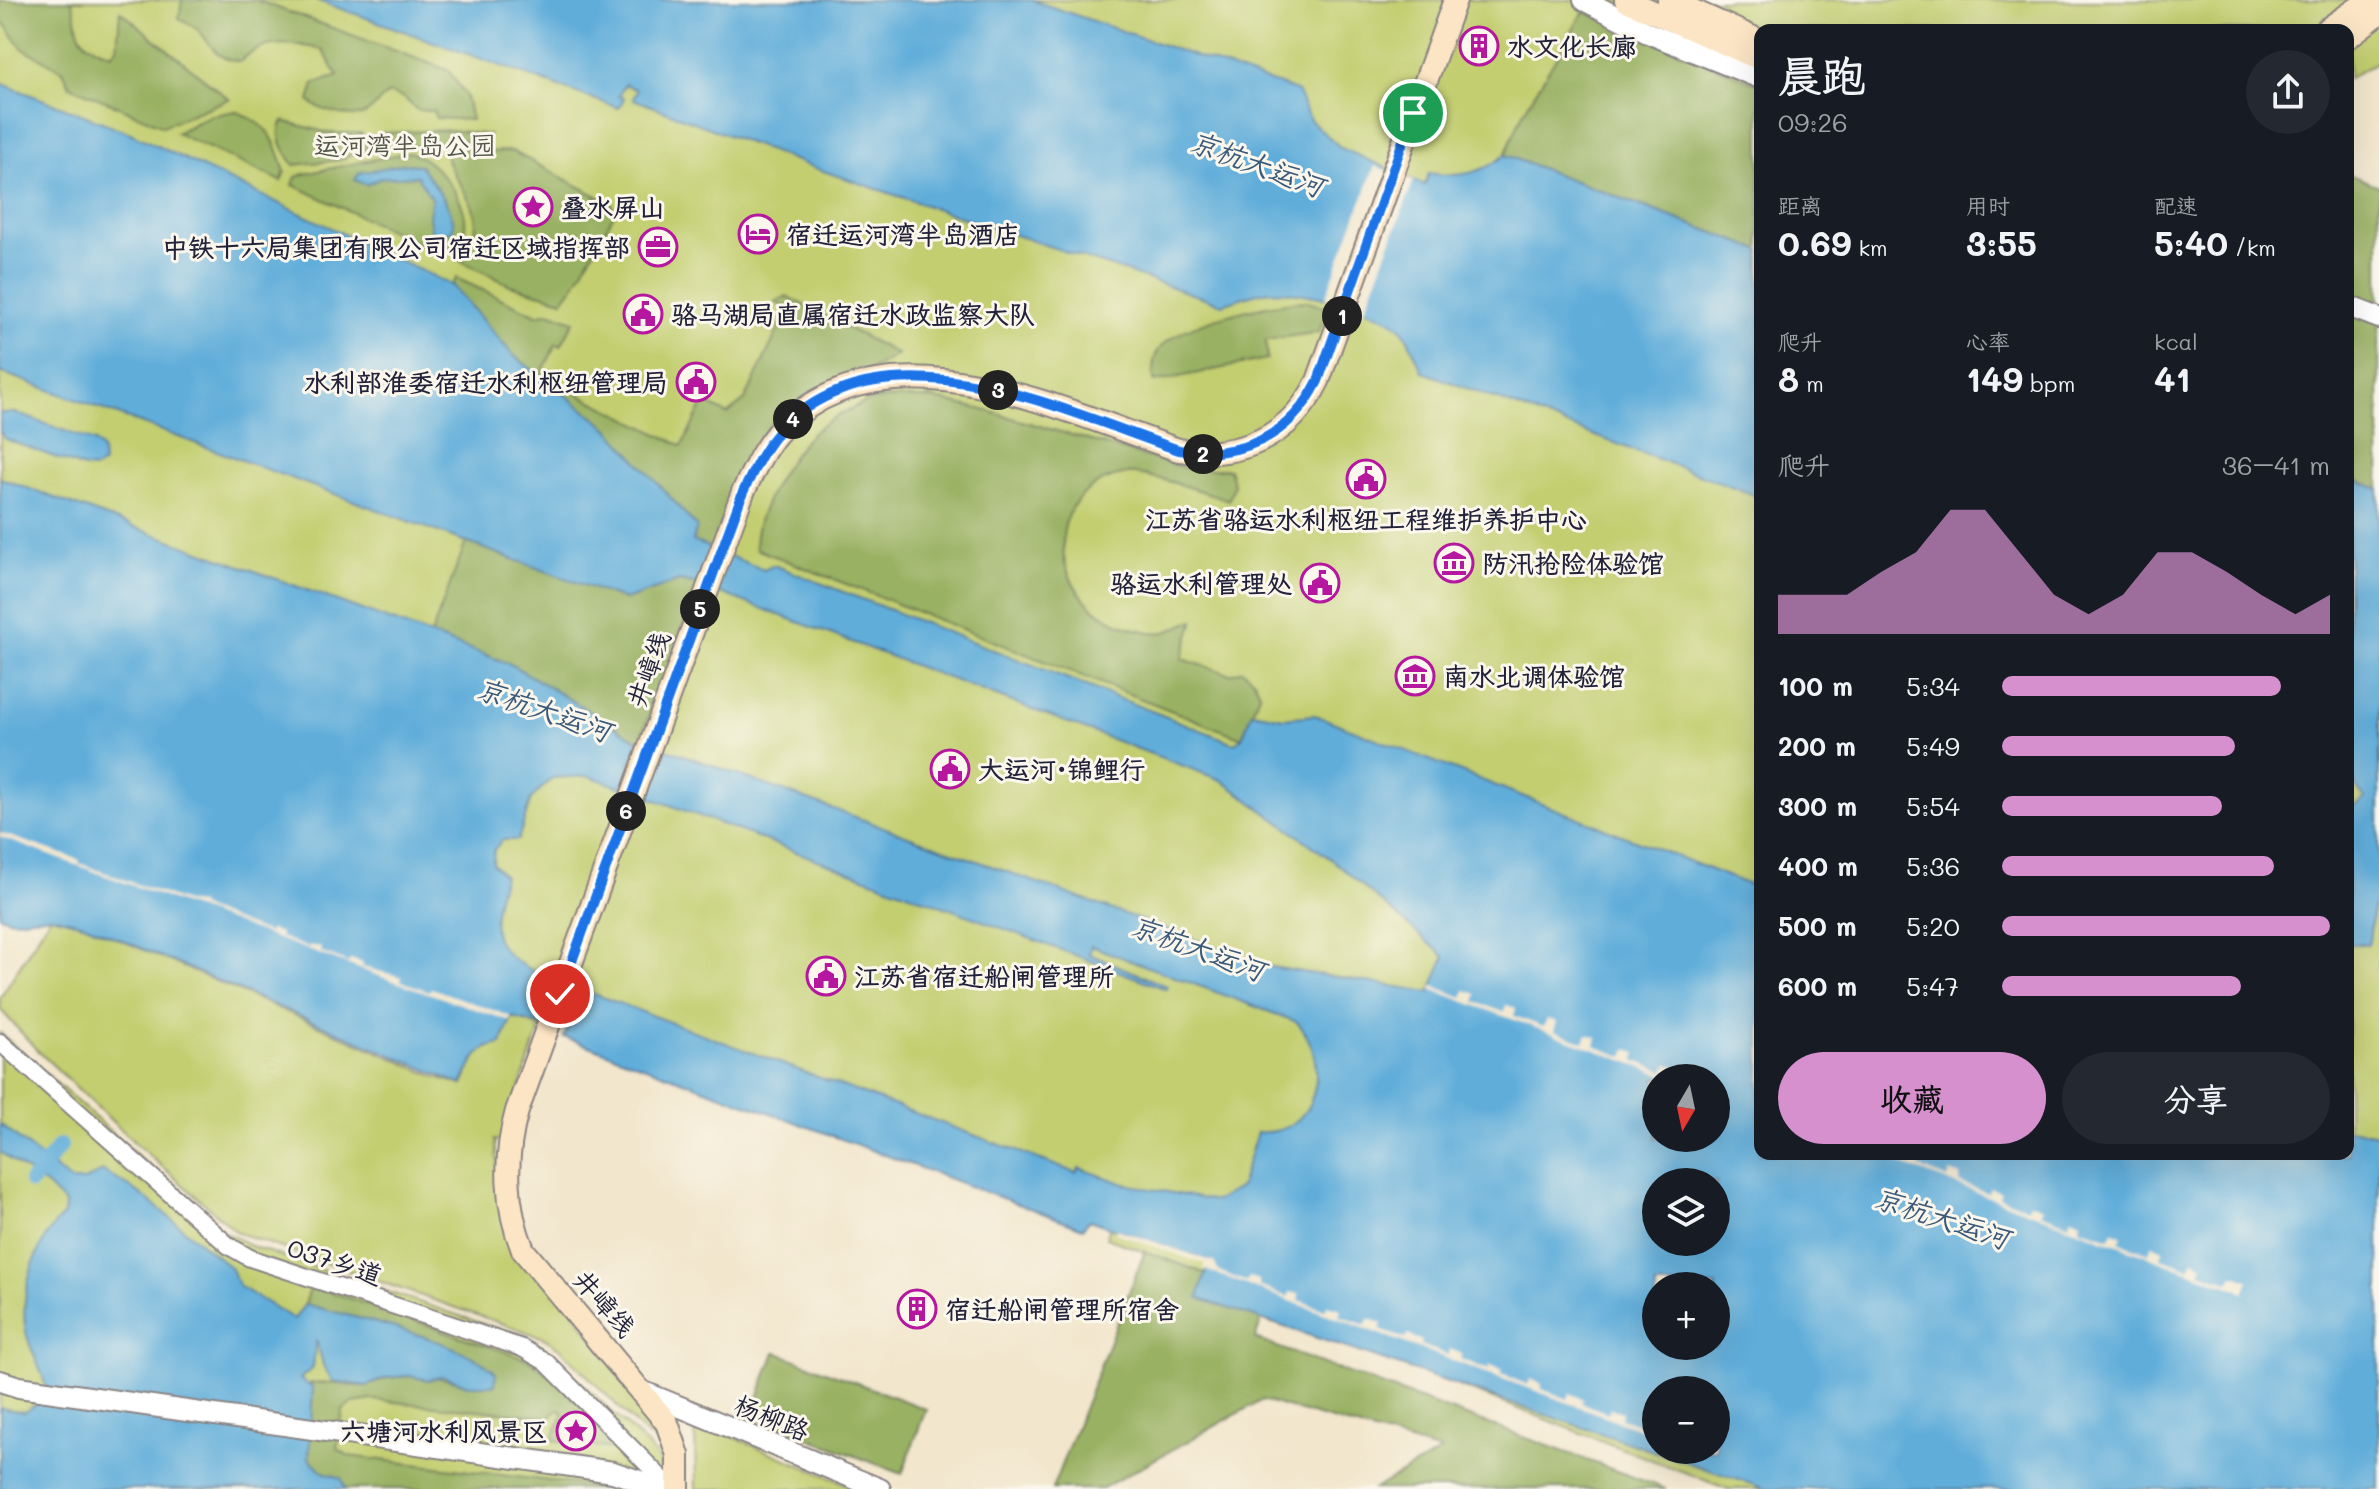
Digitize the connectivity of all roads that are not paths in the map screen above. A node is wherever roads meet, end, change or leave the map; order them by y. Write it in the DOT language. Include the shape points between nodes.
graph roads {
  1 [pos="1455,0"];
  2 [pos="1584,0"];
  3 [pos="1626,0"];
  4 [pos="1669,0"];
  5 [pos="2370,0"];
  6 [pos="2379,13"];
  7 [pos="2335,24"];
  8 [pos="2354,32"];
  9 [pos="1754,38"];
  10 [pos="1754,56"];
  11 [pos="1754,76"];
  12 [pos="2354,308"];
  13 [pos="2379,318"];
  14 [pos="0,1042"];
  15 [pos="10,1384"];
  16 [pos="644,1392"];
  17 [pos="663,1489"];
  18 [pos="675,1489"];
  19 [pos="880,1489"];
  1 -- 16 [label="main road, 井嶂线" via="1318,381 1303,408 1271,436 1238,450 1201,454 1009,393 918,376 840,393 793,419 770,443 743,492 513,1126 511,1221 523,1250"];
  2 -- 11 [label="street" via="1648,33"];
  3 -- 10 [label="main road"];
  4 -- 9 [label="main road"];
  5 -- 7 [label="main road"];
  6 -- 8 [label="main road"];
  12 -- 13 [label="street"];
  14 -- 18 [label="street, 037乡道" via="229,1246 250,1258 522,1348 546,1362"];
  15 -- 17 [label="street" via="613,1472"];
  16 -- 18 [label="main road, 井嶂线" via="678,1455"];
  16 -- 19 [label="street, 杨柳路"];
}
